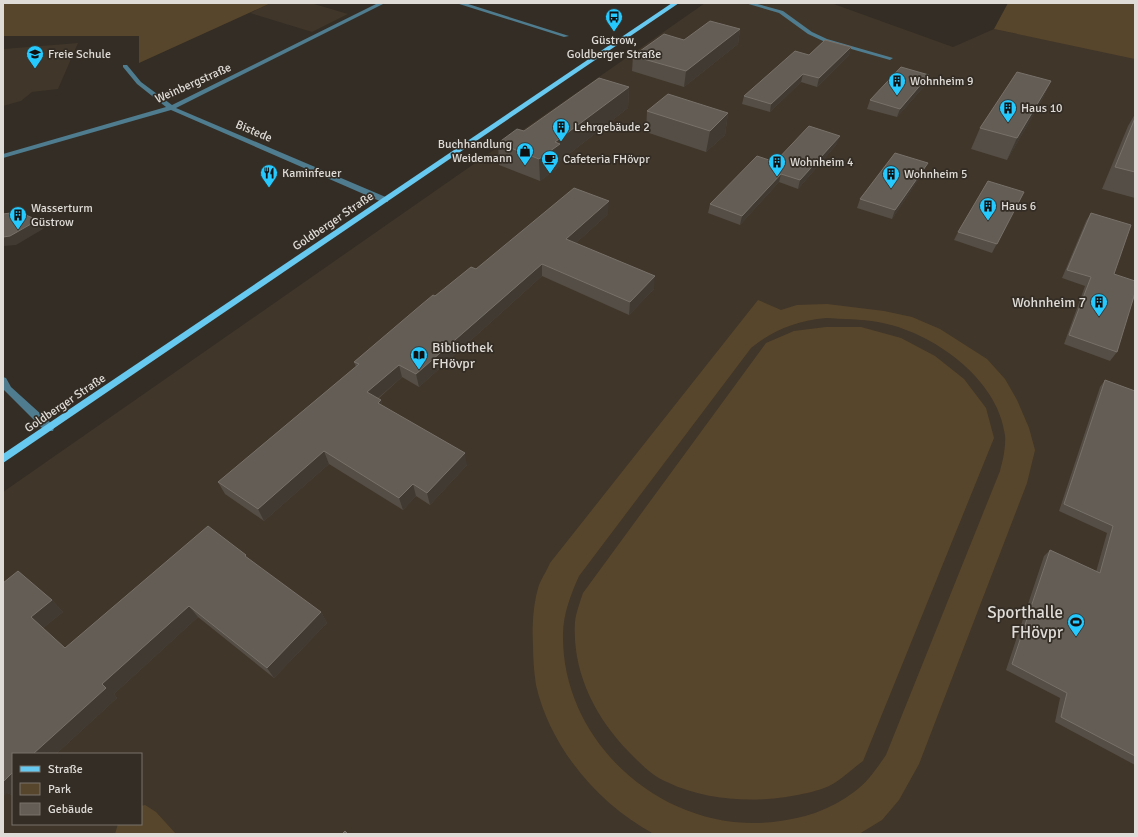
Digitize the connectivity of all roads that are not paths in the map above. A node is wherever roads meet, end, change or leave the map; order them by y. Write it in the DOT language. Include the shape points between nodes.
graph roads {
  1 [pos="382,3"];
  2 [pos="459,3"];
  3 [pos="676,3"];
  4 [pos="748,3"];
  5 [pos="566,36"];
  6 [pos="890,58"];
  7 [pos="125,66"];
  8 [pos="171,108"];
  9 [pos="3,156"];
  10 [pos="385,200"];
  11 [pos="3,380"];
  12 [pos="49,428"];
  13 [pos="3,459"];
  1 -- 8 [label="street, Weinbergstraße"];
  2 -- 5 [label="street"];
  3 -- 10 [label="main road, Goldberger Straße"];
  4 -- 6 [label="street" via="781,12 810,33 825,40"];
  7 -- 8 [label="street, Bistede" via="139,83"];
  8 -- 9 [label="street, Weinbergstraße"];
  8 -- 10 [label="street, Bistede"];
  10 -- 12 [label="main road, Goldberger Straße"];
  11 -- 12 [label="street" via="8,389"];
  12 -- 13 [label="main road, Goldberger Straße"];
}
